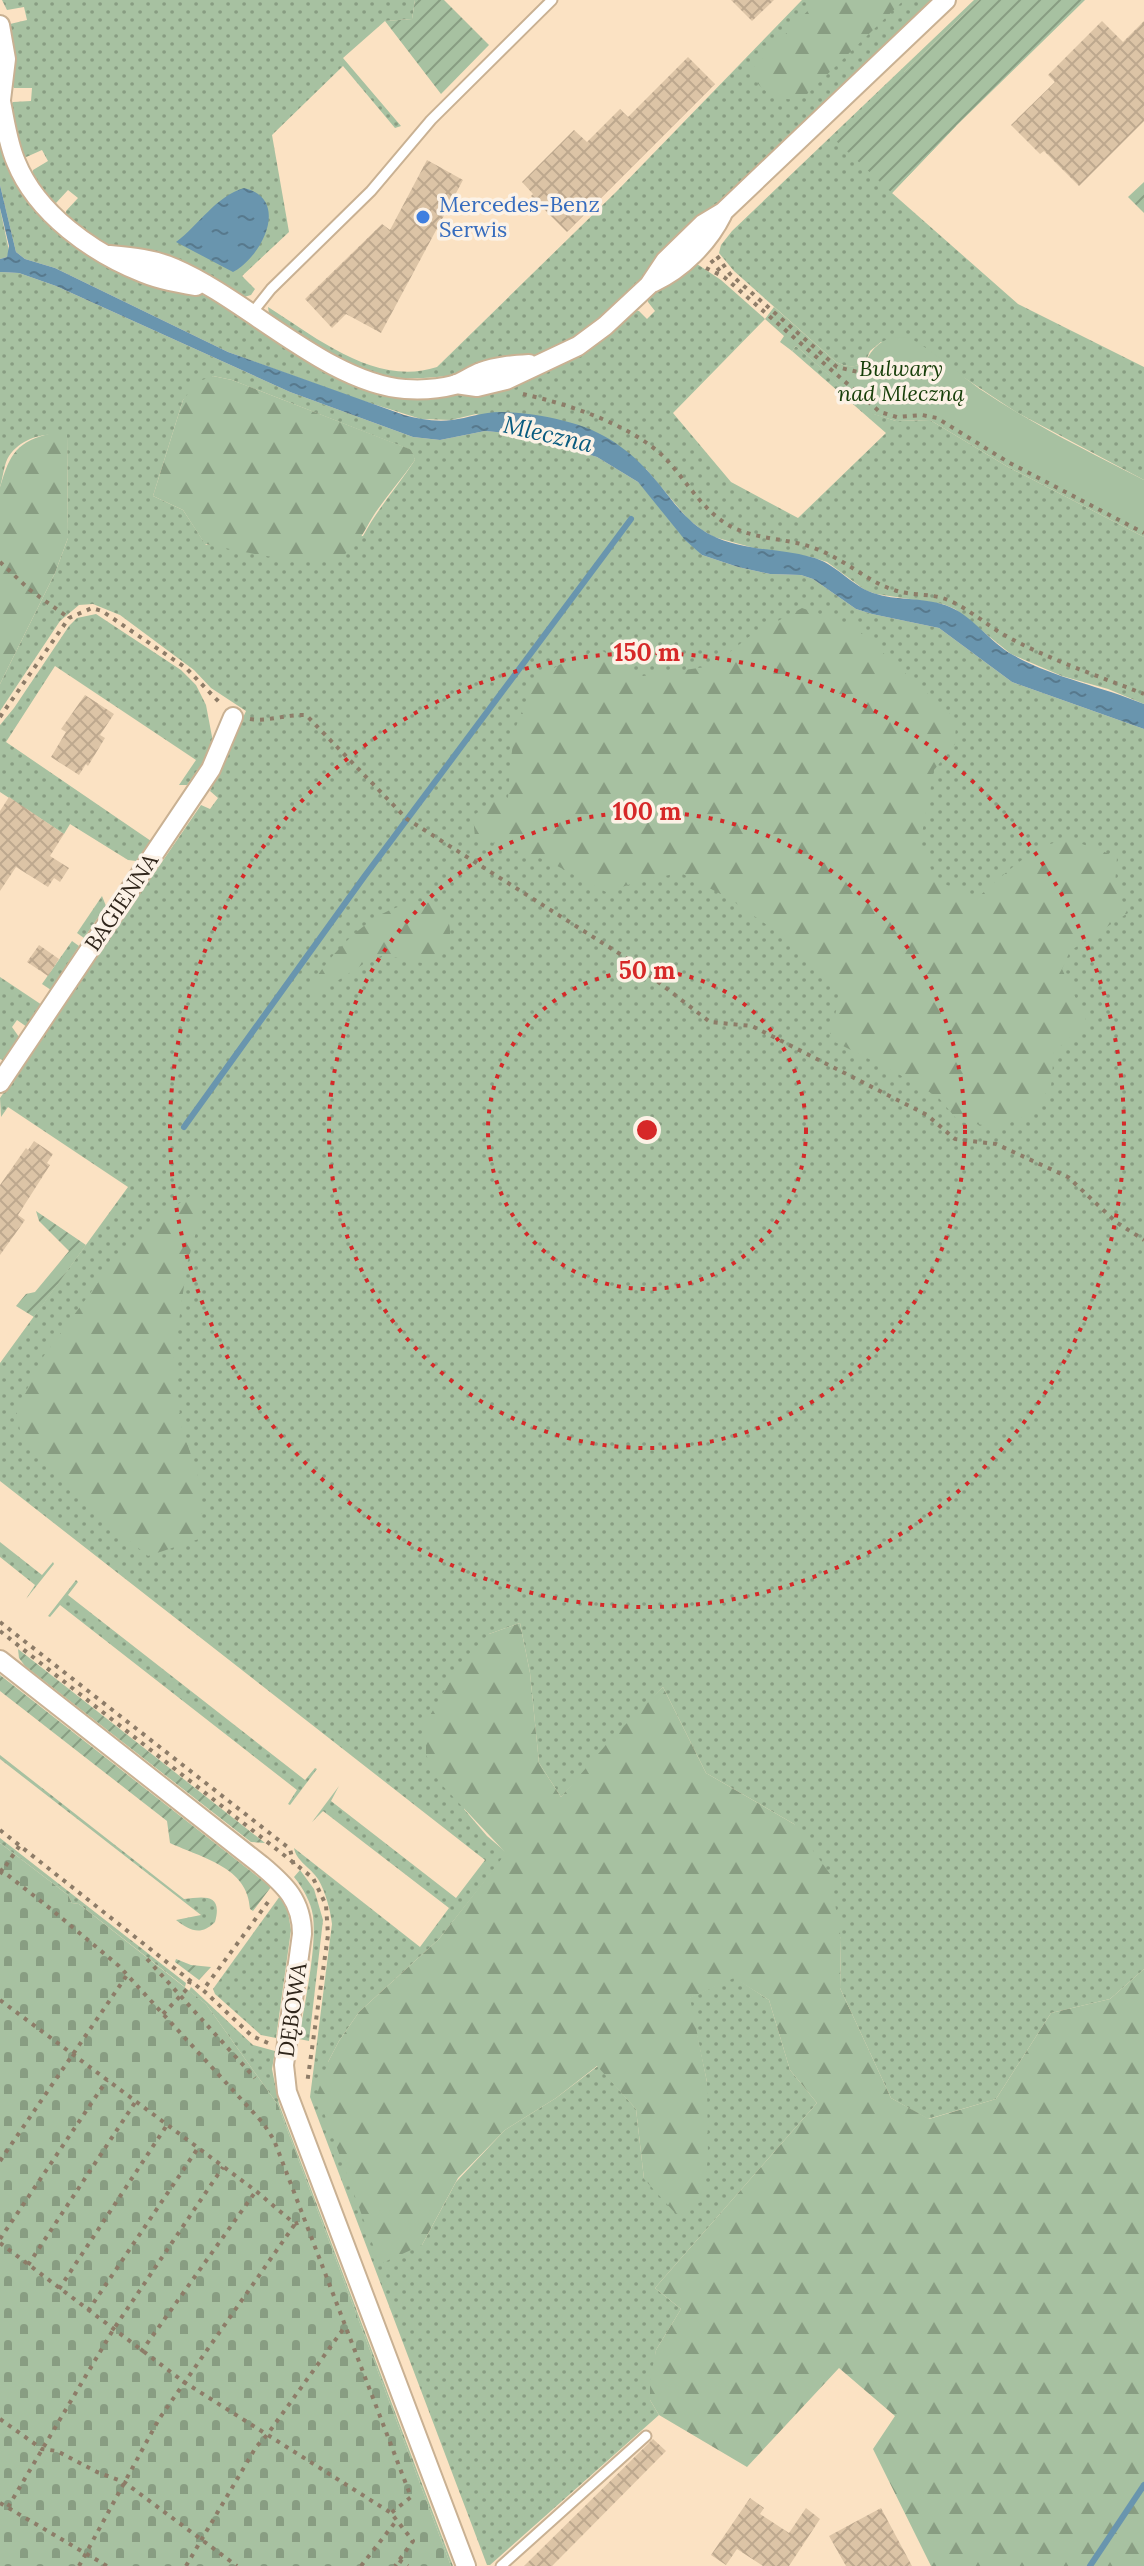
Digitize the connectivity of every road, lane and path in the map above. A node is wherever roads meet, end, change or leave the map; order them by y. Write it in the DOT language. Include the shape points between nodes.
graph roads {
  1 [pos="552,0"];
  2 [pos="946,0"];
  3 [pos="0,25"];
  4 [pos="0,98"];
  5 [pos="715,251"];
  6 [pos="724,277"];
  7 [pos="252,313"];
  8 [pos="540,363"];
  9 [pos="871,371"];
  10 [pos="494,383"];
  11 [pos="456,384"];
  12 [pos="1144,533"];
  13 [pos="0,562"];
  14 [pos="69,618"];
  15 [pos="1144,694"];
  16 [pos="0,717"];
  17 [pos="233,717"];
  18 [pos="0,1083"];
  19 [pos="1144,1240"];
  20 [pos="0,1622"];
  21 [pos="0,1631"];
  22 [pos="0,1660"];
  23 [pos="0,1830"];
  24 [pos="20,1845"];
  25 [pos="292,1860"];
  26 [pos="1,1872"];
  27 [pos="282,1883"];
  28 [pos="147,1959"];
  29 [pos="127,1975"];
  30 [pos="190,1981"];
  31 [pos="203,1990"];
  32 [pos="181,1997"];
  33 [pos="0,2000"];
  34 [pos="163,2014"];
  35 [pos="286,2045"];
  36 [pos="73,2054"];
  37 [pos="255,2078"];
  38 [pos="107,2080"];
  39 [pos="306,2091"];
  40 [pos="136,2101"];
  41 [pos="167,2125"];
  42 [pos="198,2148"];
  43 [pos="0,2161"];
  44 [pos="223,2167"];
  45 [pos="256,2191"];
  46 [pos="304,2220"];
  47 [pos="295,2224"];
  48 [pos="0,2241"];
  49 [pos="28,2265"];
  50 [pos="59,2289"];
  51 [pos="88,2311"];
  52 [pos="345,2327"];
  53 [pos="113,2330"];
  54 [pos="141,2352"];
  55 [pos="184,2382"];
  56 [pos="0,2419"];
  57 [pos="267,2435"];
  58 [pos="646,2436"];
  59 [pos="42,2449"];
  60 [pos="124,2482"];
  61 [pos="0,2503"];
  62 [pos="8,2507"];
  63 [pos="391,2513"];
  64 [pos="397,2520"];
  65 [pos="202,2540"];
  66 [pos="87,2553"];
  67 [pos="399,2560"];
  68 [pos="79,2566"];
  69 [pos="107,2566"];
  70 [pos="186,2566"];
  71 [pos="237,2566"];
  72 [pos="361,2566"];
  73 [pos="395,2566"];
  74 [pos="408,2566"];
  75 [pos="466,2566"];
  76 [pos="501,2566"];
  1 -- 7 [label="lane" via="431,120 371,191"];
  2 -- 8 [label="street" via="723,212 681,244 649,285 592,337"];
  3 -- 4 [label="street" via="6,59"];
  4 -- 7 [label="street" via="8,140 26,182 71,232 109,255 173,267"];
  5 -- 9 [label="path" via="730,274 837,367"];
  6 -- 12 [label="path" via="880,412 937,418"];
  7 -- 11 [label="street" via="324,360 372,382 404,389"];
  8 -- 10 [label="street"];
  8 -- 11 [label="street" via="485,370"];
  10 -- 11 [label="street"];
  10 -- 15 [label="path" via="634,434 729,526 841,558 896,591 944,598 999,632"];
  13 -- 14 [label="path"];
  14 -- 16 [label="path"];
  14 -- 17 [label="path" via="92,608 102,611 186,668"];
  17 -- 18 [label="street, BAGIENNA" via="211,769"];
  17 -- 19 [label="path" via="306,715 407,819 631,961 710,1022 752,1026 927,1115 955,1139 996,1144 1068,1177 1116,1222"];
  20 -- 25 [label="path" via="290,1849"];
  21 -- 25 [label="path"];
  22 -- 27 [label="street, DĘBOWA"];
  23 -- 24 [label="path"];
  24 -- 26 [label="path"];
  24 -- 30 [label="path"];
  25 -- 27 [label="path" via="294,1866"];
  26 -- 29 [label="path"];
  27 -- 31 [label="path"];
  27 -- 35 [label="street, DĘBOWA" via="296,1900 302,1923"];
  28 -- 32 [label="path"];
  29 -- 34 [label="path"];
  29 -- 36 [label="path"];
  30 -- 31 [label="path"];
  30 -- 32 [label="path"];
  31 -- 35 [label="path" via="252,2036"];
  32 -- 34 [label="path"];
  32 -- 37 [label="path"];
  33 -- 36 [label="path"];
  34 -- 46 [label="path" via="263,2123"];
  35 -- 39 [label="path" via="306,2047 301,2082"];
  35 -- 75 [label="street, DĘBOWA" via="289,2098"];
  36 -- 38 [label="path"];
  36 -- 43 [label="path"];
  38 -- 40 [label="path"];
  38 -- 48 [label="path"];
  40 -- 41 [label="path"];
  40 -- 49 [label="path"];
  41 -- 42 [label="path"];
  41 -- 50 [label="path"];
  42 -- 44 [label="path"];
  42 -- 51 [label="path"];
  44 -- 45 [label="path"];
  44 -- 53 [label="path"];
  45 -- 47 [label="path"];
  45 -- 54 [label="path"];
  46 -- 47 [label="path"];
  46 -- 52 [label="path"];
  47 -- 55 [label="path"];
  48 -- 49 [label="path"];
  49 -- 50 [label="path"];
  50 -- 51 [label="path"];
  51 -- 53 [label="path"];
  52 -- 57 [label="path"];
  52 -- 63 [label="path" via="411,2497"];
  53 -- 54 [label="path"];
  53 -- 59 [label="path"];
  54 -- 55 [label="path"];
  55 -- 57 [label="path"];
  55 -- 60 [label="path"];
  56 -- 59 [label="path"];
  57 -- 63 [label="path"];
  57 -- 65 [label="path"];
  58 -- 76 [label="lane"];
  59 -- 60 [label="path"];
  59 -- 62 [label="path"];
  60 -- 65 [label="path"];
  60 -- 66 [label="path"];
  61 -- 62 [label="path"];
  62 -- 66 [label="path"];
  63 -- 64 [label="path"];
  64 -- 67 [label="path" via="413,2541"];
  64 -- 72 [label="path"];
  65 -- 70 [label="path"];
  65 -- 71 [label="path"];
  66 -- 68 [label="path"];
  66 -- 69 [label="path"];
  67 -- 73 [label="path"];
  67 -- 74 [label="path"];
}
